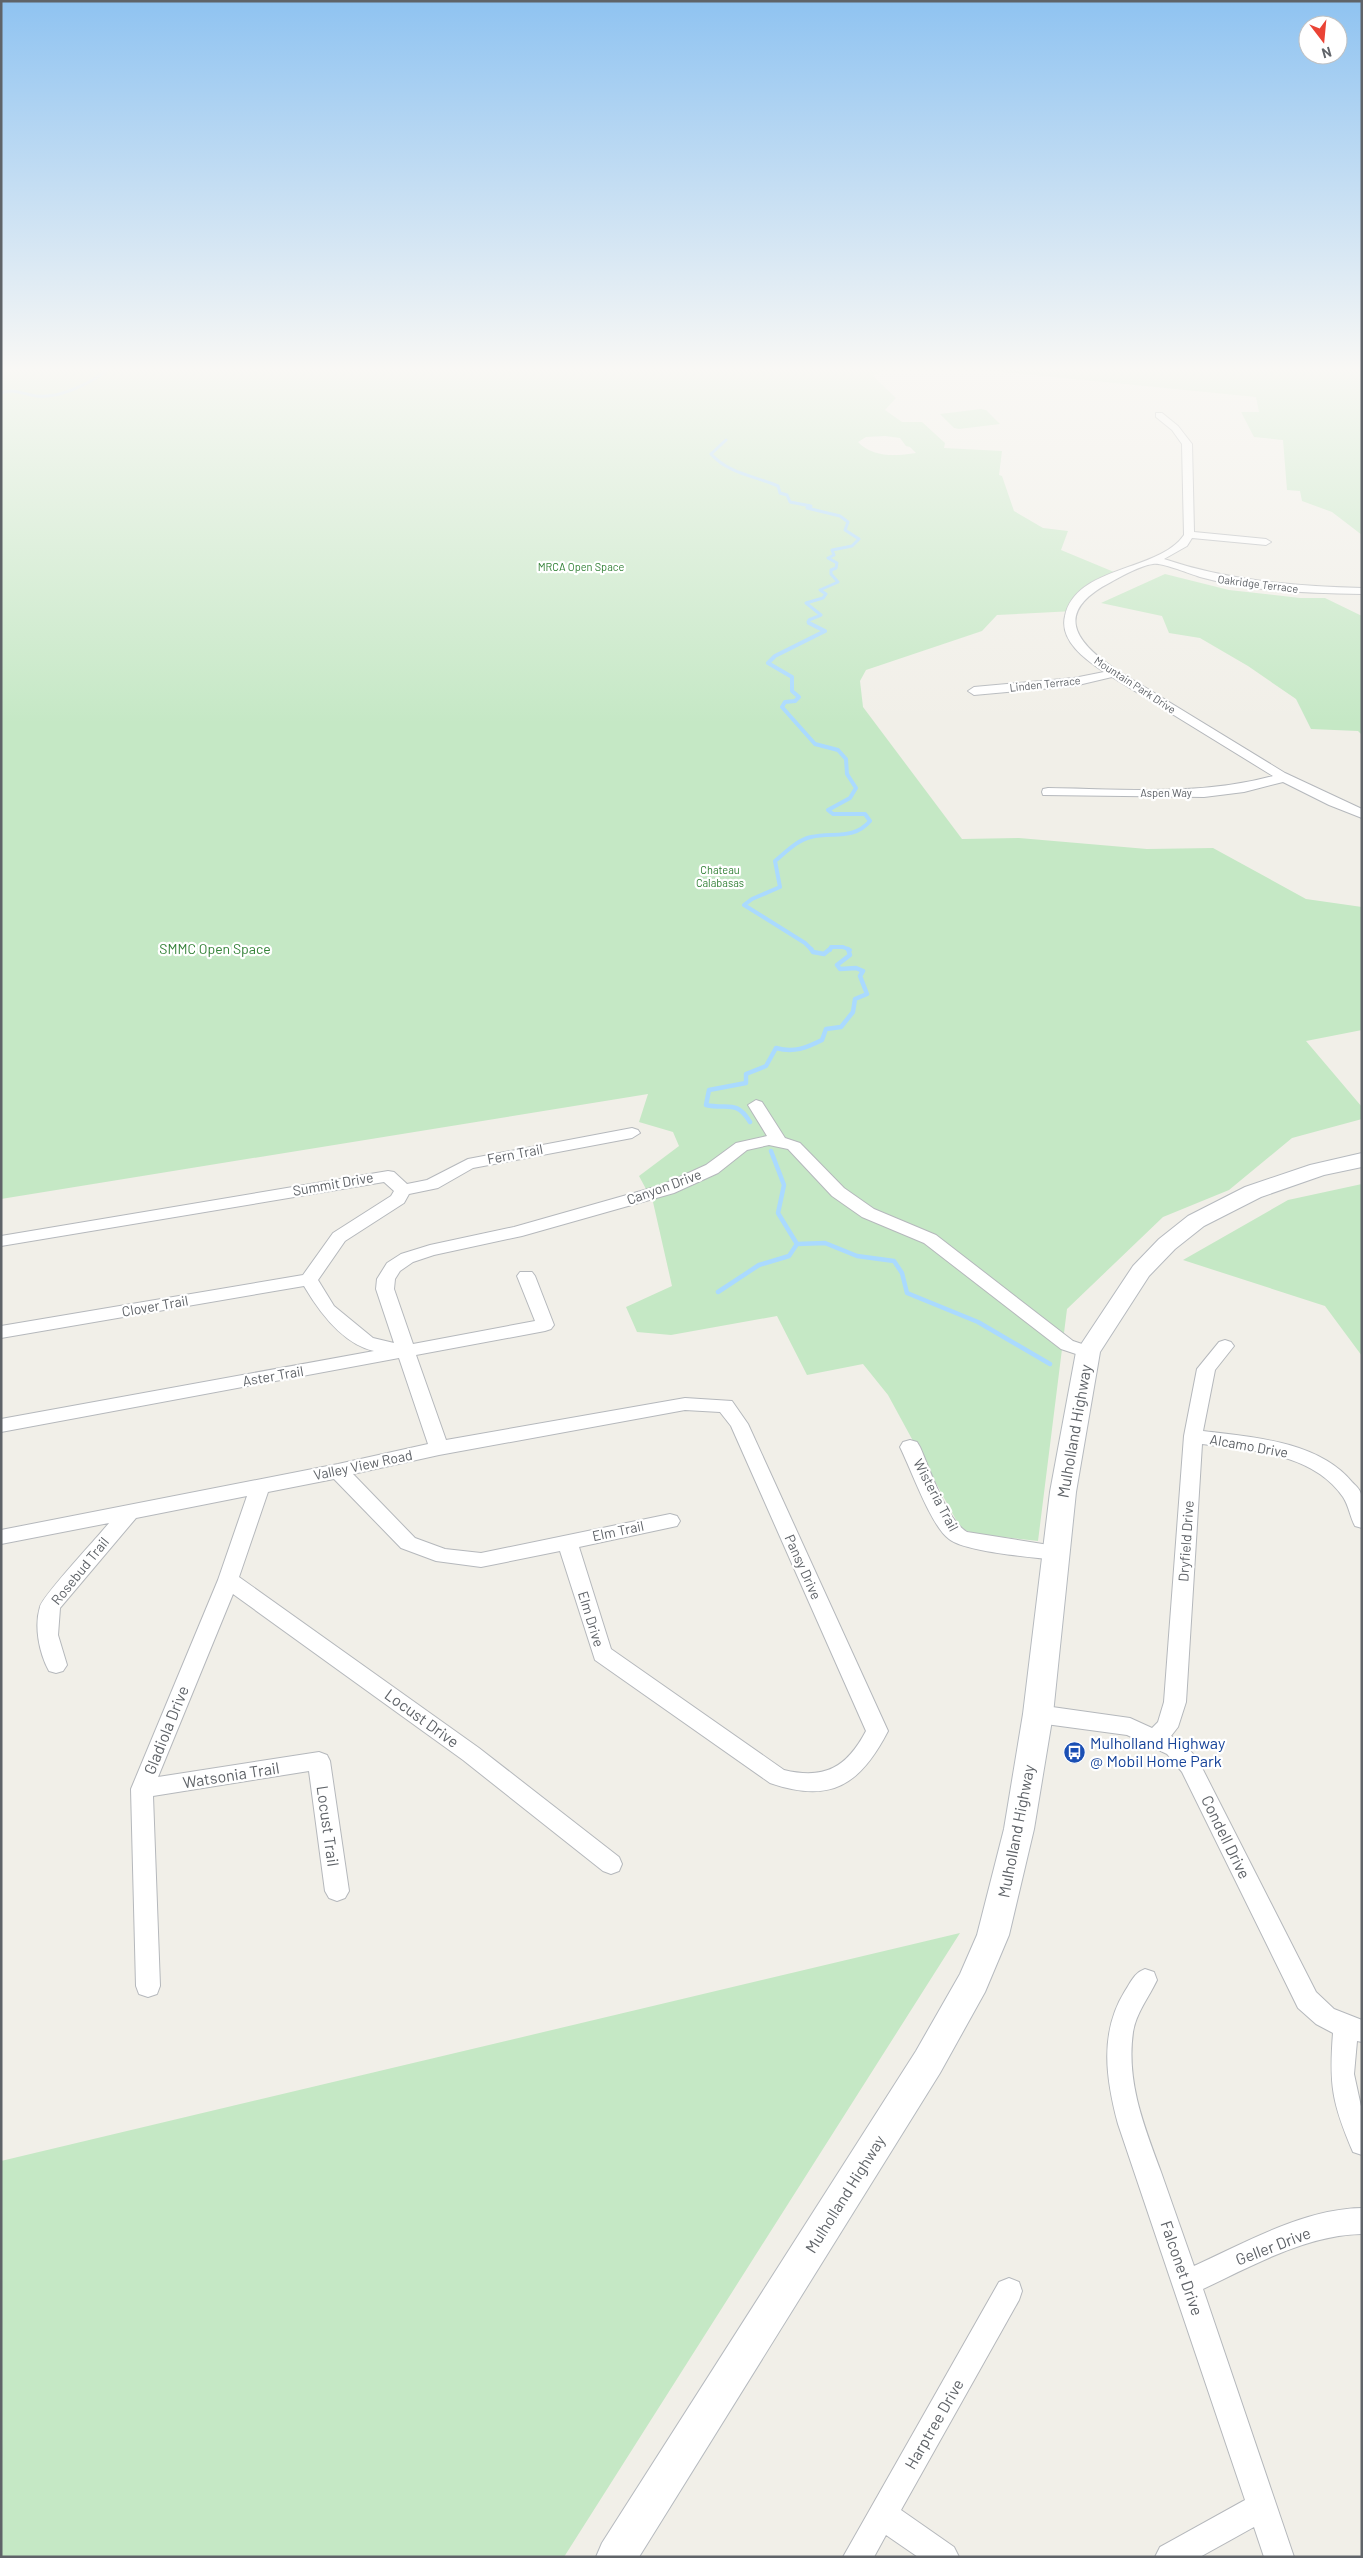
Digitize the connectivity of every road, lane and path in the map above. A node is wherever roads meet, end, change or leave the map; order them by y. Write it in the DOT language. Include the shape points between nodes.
graph roads {
  1 [pos="1188,485"];
  2 [pos="1189,535"];
  3 [pos="1266,542"];
  4 [pos="1156,560"];
  5 [pos="1362,591"];
  6 [pos="1116,673"];
  7 [pos="974,691"];
  8 [pos="1282,778"];
  9 [pos="1048,792"];
  10 [pos="1362,814"];
  11 [pos="756,1105"];
  12 [pos="632,1133"];
  13 [pos="778,1140"];
  14 [pos="1362,1160"];
  15 [pos="403,1190"];
  16 [pos="1,1240"];
  17 [pos="526,1276"];
  18 [pos="309,1280"];
  19 [pos="1,1332"];
  20 [pos="1225,1346"];
  21 [pos="406,1351"];
  22 [pos="1088,1352"];
  23 [pos="725,1406"];
  24 [pos="1,1426"];
  25 [pos="1194,1436"];
  26 [pos="910,1447"];
  27 [pos="439,1448"];
  28 [pos="338,1471"];
  29 [pos="260,1487"];
  30 [pos="129,1513"];
  31 [pos="670,1521"];
  32 [pos="1362,1521"];
  33 [pos="1,1537"];
  34 [pos="566,1542"];
  35 [pos="1055,1553"];
  36 [pos="228,1580"];
  37 [pos="56,1665"];
  38 [pos="1038,1714"];
  39 [pos="877,1732"];
  40 [pos="1155,1738"];
  41 [pos="319,1761"];
  42 [pos="142,1789"];
  43 [pos="611,1864"];
  44 [pos="337,1892"];
  45 [pos="1146,1980"];
  46 [pos="148,1986"];
  47 [pos="1354,2029"];
  48 [pos="1362,2143"];
  49 [pos="1362,2222"];
  50 [pos="1188,2283"];
  51 [pos="1009,2291"];
  52 [pos="1262,2507"];
  53 [pos="882,2515"];
  54 [pos="616,2557"];
  55 [pos="858,2557"];
  56 [pos="944,2557"];
  57 [pos="1170,2557"];
  58 [pos="1279,2557"];
  1 -- 2 [label="street"];
  2 -- 3 [label="street"];
  2 -- 4 [label="street, Mountain Park Drive" via="1183,544"];
  4 -- 5 [label="street, Oakridge Terrace" via="1216,580 1251,586"];
  4 -- 6 [label="street, Mountain Park Drive" via="1090,589 1076,602 1071,612 1069,624 1073,637 1083,650"];
  6 -- 7 [label="street, Linden Terrace" via="1074,682"];
  6 -- 8 [label="street, Mountain Park Drive"];
  8 -- 9 [label="street, Aspen Way" via="1244,788 1204,793"];
  8 -- 10 [label="street, Mountain Park Drive"];
  11 -- 13 [label="street"];
  12 -- 15 [label="street, Fern Trail" via="468,1164 432,1184"];
  13 -- 21 [label="street, Canyon Drive" via="742,1146 712,1169 668,1189 516,1232 407,1258 393,1267 384,1289"];
  13 -- 22 [label="street" via="800,1151 846,1199 868,1213 917,1232 936,1244 1067,1345"];
  14 -- 22 [label="main road, Mulholland Highway" via="1318,1170 1253,1192 1196,1221 1141,1271"];
  15 -- 16 [label="street, Summit Drive" via="391,1178 382,1176"];
  15 -- 18 [label="street" via="398,1199 338,1238"];
  17 -- 21 [label="street, Aster Trail" via="545,1325"];
  18 -- 19 [label="street, Clover Trail"];
  18 -- 21 [label="street" via="327,1310 367,1343"];
  20 -- 25 [label="street, Dryfield Drive" via="1206,1368"];
  21 -- 24 [label="street, Aster Trail"];
  21 -- 27 [label="street, Canyon Drive"];
  22 -- 35 [label="main road, Mulholland Highway"];
  23 -- 27 [label="street, Valley View Road" via="685,1404"];
  23 -- 39 [label="street, Pansy Drive" via="739,1424"];
  25 -- 32 [label="street, Alcamo Drive" via="1281,1449 1314,1462 1348,1489"];
  25 -- 40 [label="street, Dryfield Drive" via="1174,1702 1167,1726"];
  26 -- 35 [label="street, Wisteria Trail" via="952,1531 958,1536"];
  27 -- 28 [label="street, Valley View Road"];
  28 -- 29 [label="street, Valley View Road"];
  28 -- 34 [label="street" via="408,1543 443,1556 481,1560"];
  29 -- 30 [label="street, Valley View Road"];
  29 -- 36 [label="street, Gladiola Drive"];
  30 -- 33 [label="street, Valley View Road"];
  30 -- 37 [label="street, Rosebud Trail" via="50,1606 48,1635"];
  31 -- 34 [label="street, Elm Trail"];
  34 -- 39 [label="street, Elm Drive" via="602,1654 778,1777 802,1783 839,1776 857,1765"];
  35 -- 38 [label="main road, Mulholland Highway"];
  36 -- 42 [label="street, Gladiola Drive"];
  36 -- 43 [label="street, Locust Drive" via="471,1754"];
  38 -- 40 [label="street, Condell Drive" via="1130,1727"];
  38 -- 54 [label="main road, Mulholland Highway" via="1019,1829 1004,1891 993,1935 972,1982 928,2062"];
  40 -- 47 [label="street, Condell Drive" via="1175,1748 1190,1766 1307,2000 1325,2018"];
  41 -- 42 [label="street, Watsonia Trail"];
  41 -- 44 [label="street, Locust Trail"];
  42 -- 46 [label="street, Gladiola Drive"];
  45 -- 50 [label="street, Falconet Drive" via="1131,2003 1121,2030 1121,2088"];
  47 -- 48 [label="street" via="1342,2074 1346,2103"];
  49 -- 50 [label="street, Geller Drive" via="1334,2223 1302,2234"];
  50 -- 52 [label="street, Falconet Drive"];
  51 -- 53 [label="street, Harptree Drive"];
  52 -- 57 [label="street"];
  52 -- 58 [label="street, Falconet Drive"];
  53 -- 55 [label="street, Harptree Drive"];
  53 -- 56 [label="street"];
}
